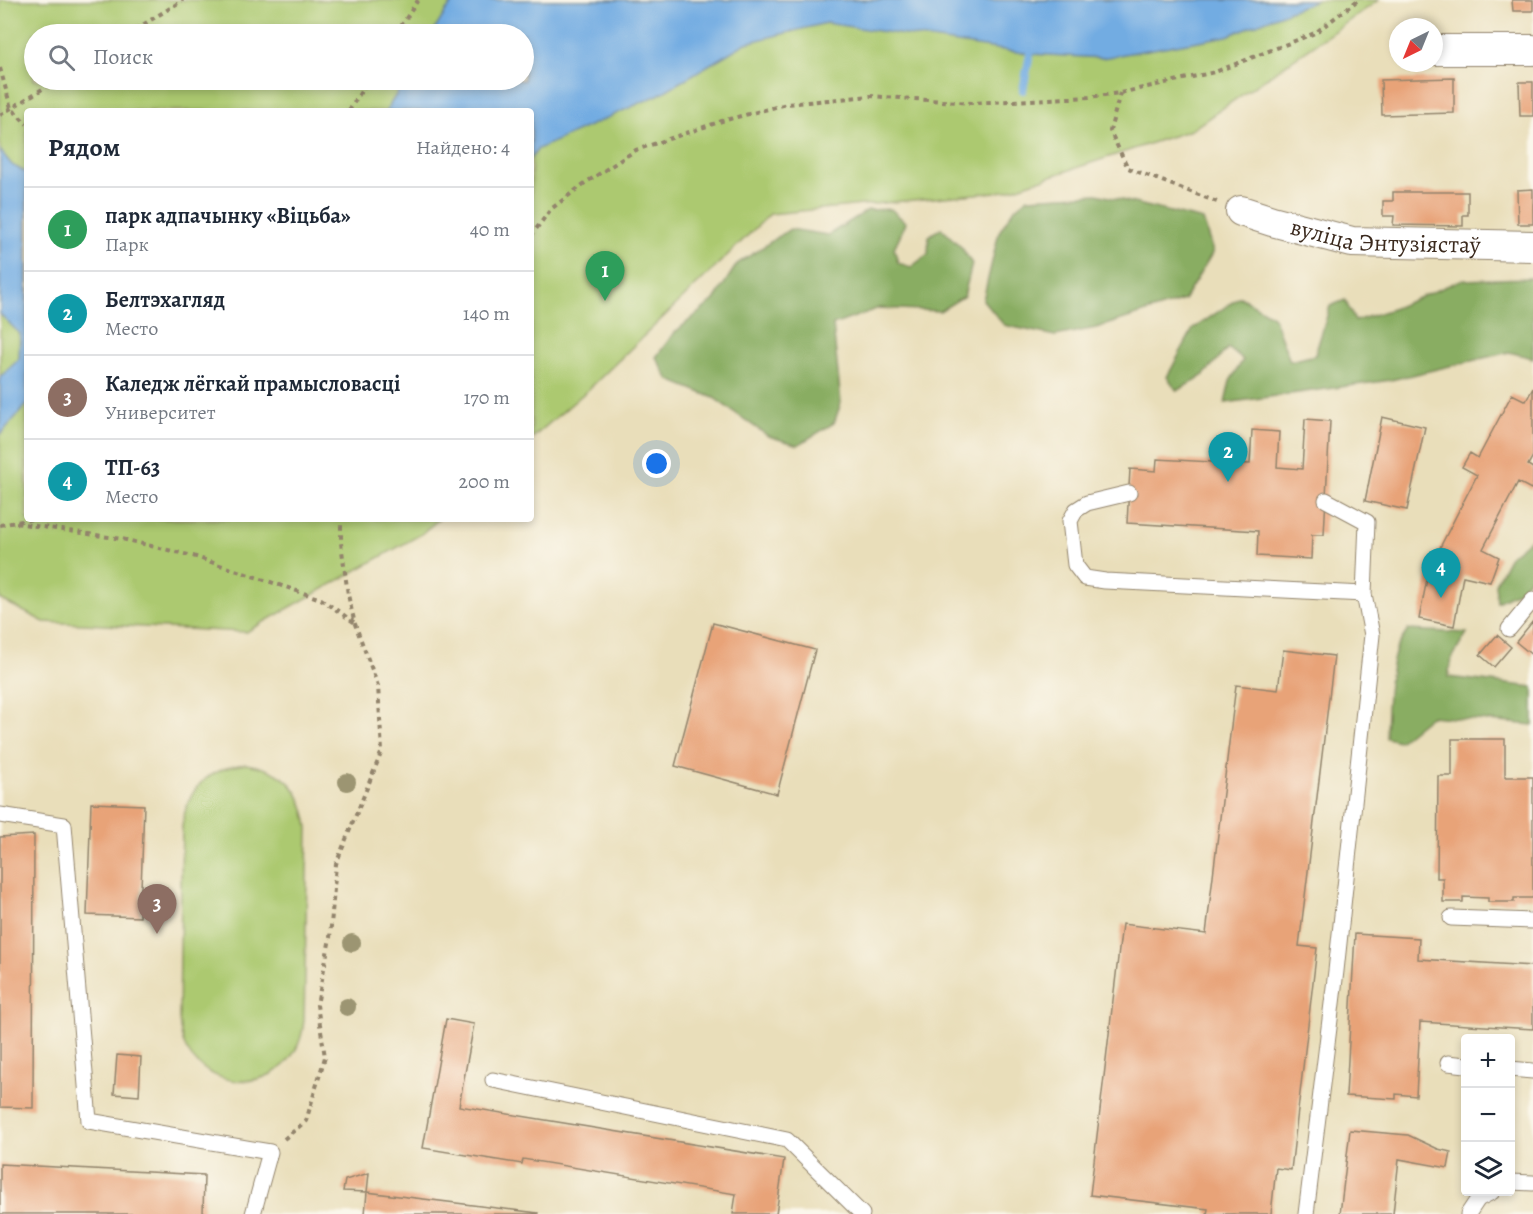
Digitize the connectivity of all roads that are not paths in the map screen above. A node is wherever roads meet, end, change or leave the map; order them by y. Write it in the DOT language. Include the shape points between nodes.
graph roads {
  1 [pos="1443,50"];
  2 [pos="1533,50"];
  3 [pos="1241,211"];
  4 [pos="1533,246"];
  5 [pos="1129,493"];
  6 [pos="1326,500"];
  7 [pos="1364,594"];
  8 [pos="1533,600"];
  9 [pos="1509,629"];
  10 [pos="0,815"];
  11 [pos="1451,918"];
  12 [pos="1533,921"];
  13 [pos="1448,1063"];
  14 [pos="1461,1064"];
  15 [pos="1515,1069"];
  16 [pos="1533,1071"];
  17 [pos="493,1080"];
  18 [pos="1515,1182"];
  19 [pos="1533,1183"];
  20 [pos="1483,1196"];
  21 [pos="253,1214"];
  22 [pos="862,1214"];
  23 [pos="1306,1214"];
  24 [pos="1468,1214"];
  1 -- 2 [label="street"];
  3 -- 4 [label="street, вуліца Энтузіястаў" via="1352,242"];
  5 -- 7 [label="lane" via="1087,503 1076,510 1070,521 1075,565 1085,578"];
  6 -- 7 [label="lane" via="1367,522"];
  7 -- 23 [label="lane" via="1372,635"];
  8 -- 9 [label="lane"];
  10 -- 21 [label="lane" via="64,825 89,1121 270,1152"];
  11 -- 12 [label="lane"];
  13 -- 14 [label="lane"];
  15 -- 16 [label="lane"];
  17 -- 22 [label="lane" via="787,1140"];
  18 -- 19 [label="lane"];
  20 -- 24 [label="lane"];
}
